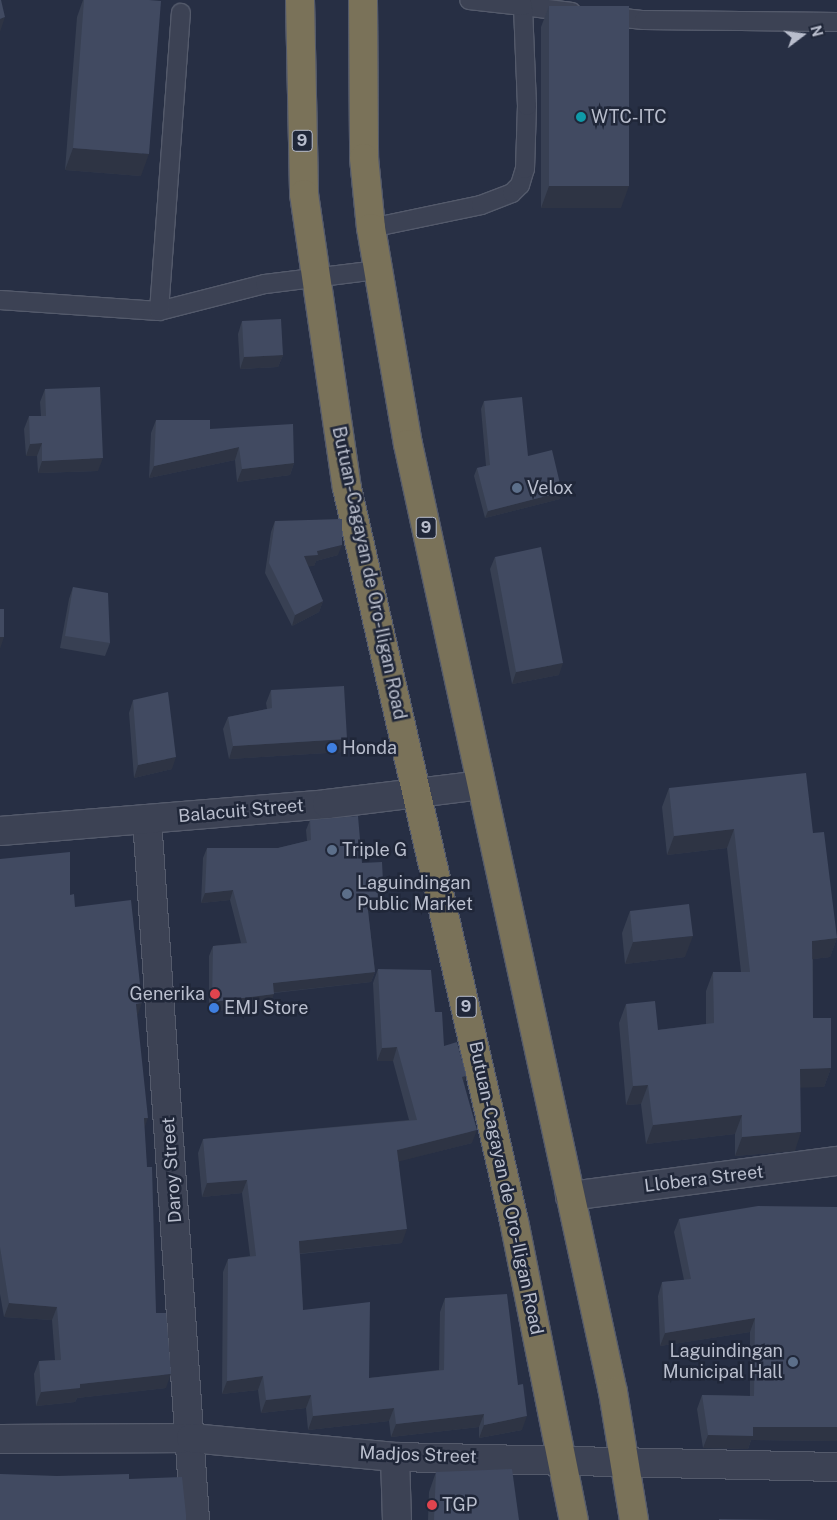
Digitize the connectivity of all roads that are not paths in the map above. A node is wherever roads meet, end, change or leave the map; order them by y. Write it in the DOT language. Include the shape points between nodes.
graph roads {
  1 [pos="300,0"];
  2 [pos="363,0"];
  3 [pos="469,0"];
  4 [pos="523,6"];
  5 [pos="182,13"];
  6 [pos="837,22"];
  7 [pos="371,228"];
  8 [pos="378,270"];
  9 [pos="315,280"];
  10 [pos="0,300"];
  11 [pos="158,311"];
  12 [pos="481,785"];
  13 [pos="417,793"];
  14 [pos="147,819"];
  15 [pos="0,831"];
  16 [pos="837,1161"];
  17 [pos="570,1196"];
  18 [pos="191,1438"];
  19 [pos="0,1439"];
  20 [pos="395,1457"];
  21 [pos="564,1458"];
  22 [pos="625,1462"];
  23 [pos="837,1467"];
  24 [pos="195,1520"];
  25 [pos="397,1520"];
  26 [pos="574,1520"];
  27 [pos="634,1520"];
  1 -- 9 [label="highway, Butuan-Cagayan de Oro-Iligan Road / 9" via="304,194"];
  2 -- 7 [label="highway, 9" via="364,158"];
  3 -- 4 [label="lane"];
  4 -- 6 [label="lane" via="644,20"];
  4 -- 7 [label="lane" via="527,106 524,169 520,185 512,193 481,205"];
  5 -- 11 [label="lane"];
  7 -- 8 [label="highway, 9"];
  8 -- 9 [label="lane"];
  8 -- 12 [label="highway, 9" via="408,444"];
  9 -- 11 [label="lane" via="265,284"];
  9 -- 13 [label="highway, Butuan-Cagayan de Oro-Iligan Road / 9" via="347,488"];
  10 -- 11 [label="lane"];
  12 -- 13 [label="street, Balacuit Street"];
  12 -- 17 [label="highway, 9"];
  13 -- 14 [label="street, Balacuit Street"];
  13 -- 21 [label="highway, Butuan-Cagayan de Oro-Iligan Road / 9" via="512,1211"];
  14 -- 15 [label="street, Balacuit Street"];
  14 -- 18 [label="street, Daroy Street"];
  16 -- 17 [label="street, Llobera Street"];
  17 -- 22 [label="highway, 9"];
  18 -- 19 [label="street, Madjos Street"];
  18 -- 20 [label="street, Madjos Street"];
  18 -- 24 [label="street, Daroy Street"];
  20 -- 21 [label="street, Madjos Street"];
  20 -- 25 [label="street"];
  21 -- 22 [label="street, Madjos Street"];
  21 -- 26 [label="highway, Butuan-Cagayan de Oro-Iligan Road / 9"];
  22 -- 23 [label="street, Madjos Street"];
  22 -- 27 [label="highway, 9"];
}
